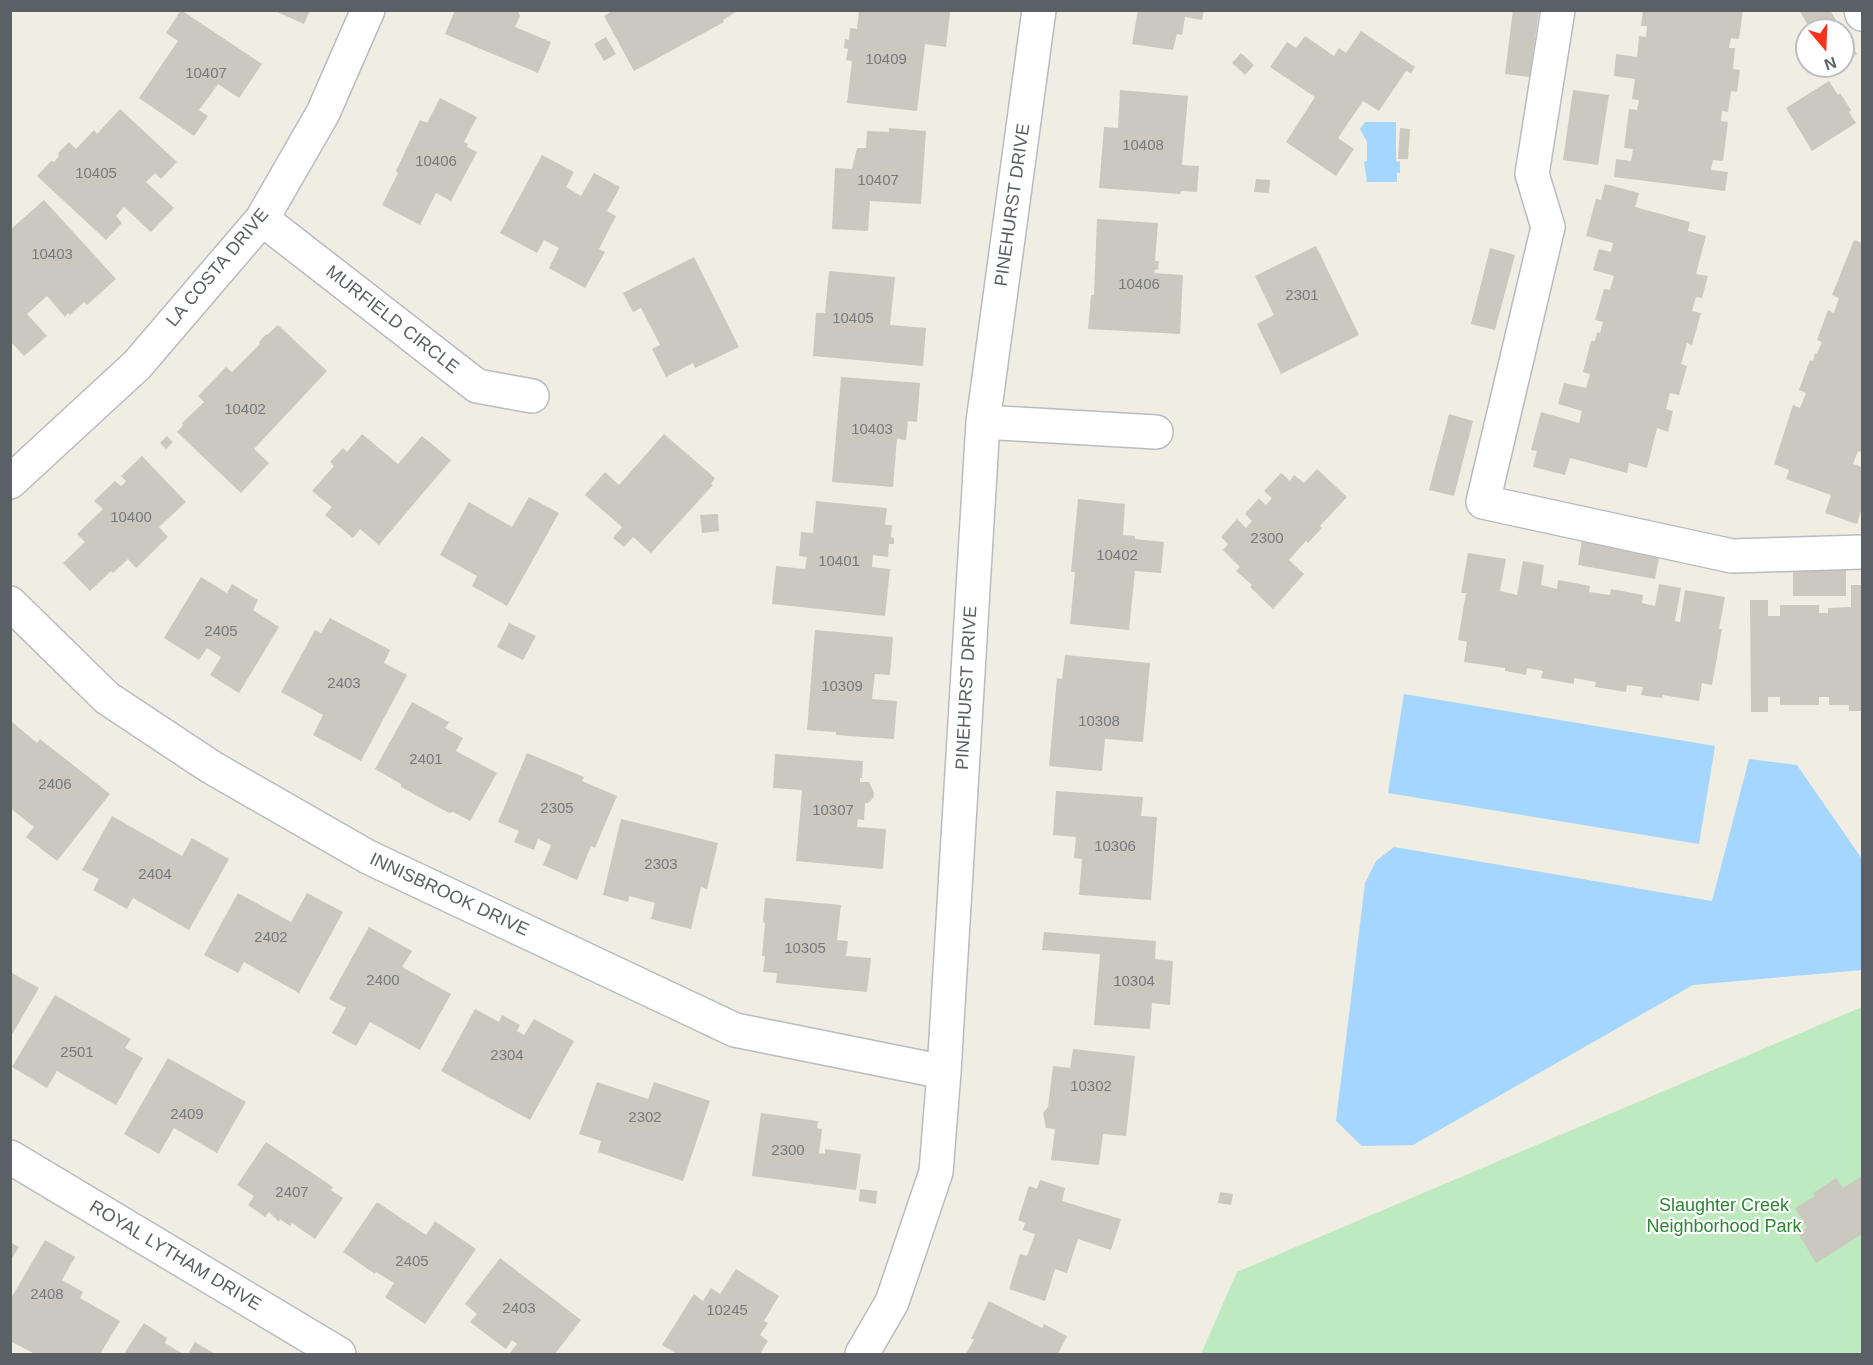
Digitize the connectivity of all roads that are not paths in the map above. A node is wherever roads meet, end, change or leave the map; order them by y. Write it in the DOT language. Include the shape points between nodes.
graph roads {
  1 [pos="368,10"];
  2 [pos="1039,10"];
  3 [pos="1558,10"];
  4 [pos="262,219"];
  5 [pos="532,396"];
  6 [pos="983,422"];
  7 [pos="1156,432"];
  8 [pos="10,482"];
  9 [pos="1863,552"];
  10 [pos="10,603"];
  11 [pos="944,1072"];
  12 [pos="10,1157"];
  13 [pos="330,1352"];
  14 [pos="862,1354"];
  1 -- 4 [label="street, LA COSTA DRIVE" via="323,112"];
  2 -- 6 [label="street, PINEHURST DRIVE"];
  3 -- 9 [label="street" via="1532,174 1548,227 1483,502 1732,556"];
  4 -- 5 [label="street, MURFIELD CIRCLE" via="477,386"];
  4 -- 8 [label="street, LA COSTA DRIVE" via="137,365"];
  6 -- 7 [label="street"];
  6 -- 11 [label="street, PINEHURST DRIVE"];
  10 -- 11 [label="street, INNISBROOK DRIVE" via="107,698 211,767 368,857 735,1030"];
  11 -- 14 [label="street, PINEHURST DRIVE" via="936,1172 892,1302"];
  12 -- 13 [label="street, ROYAL LYTHAM DRIVE"];
}
